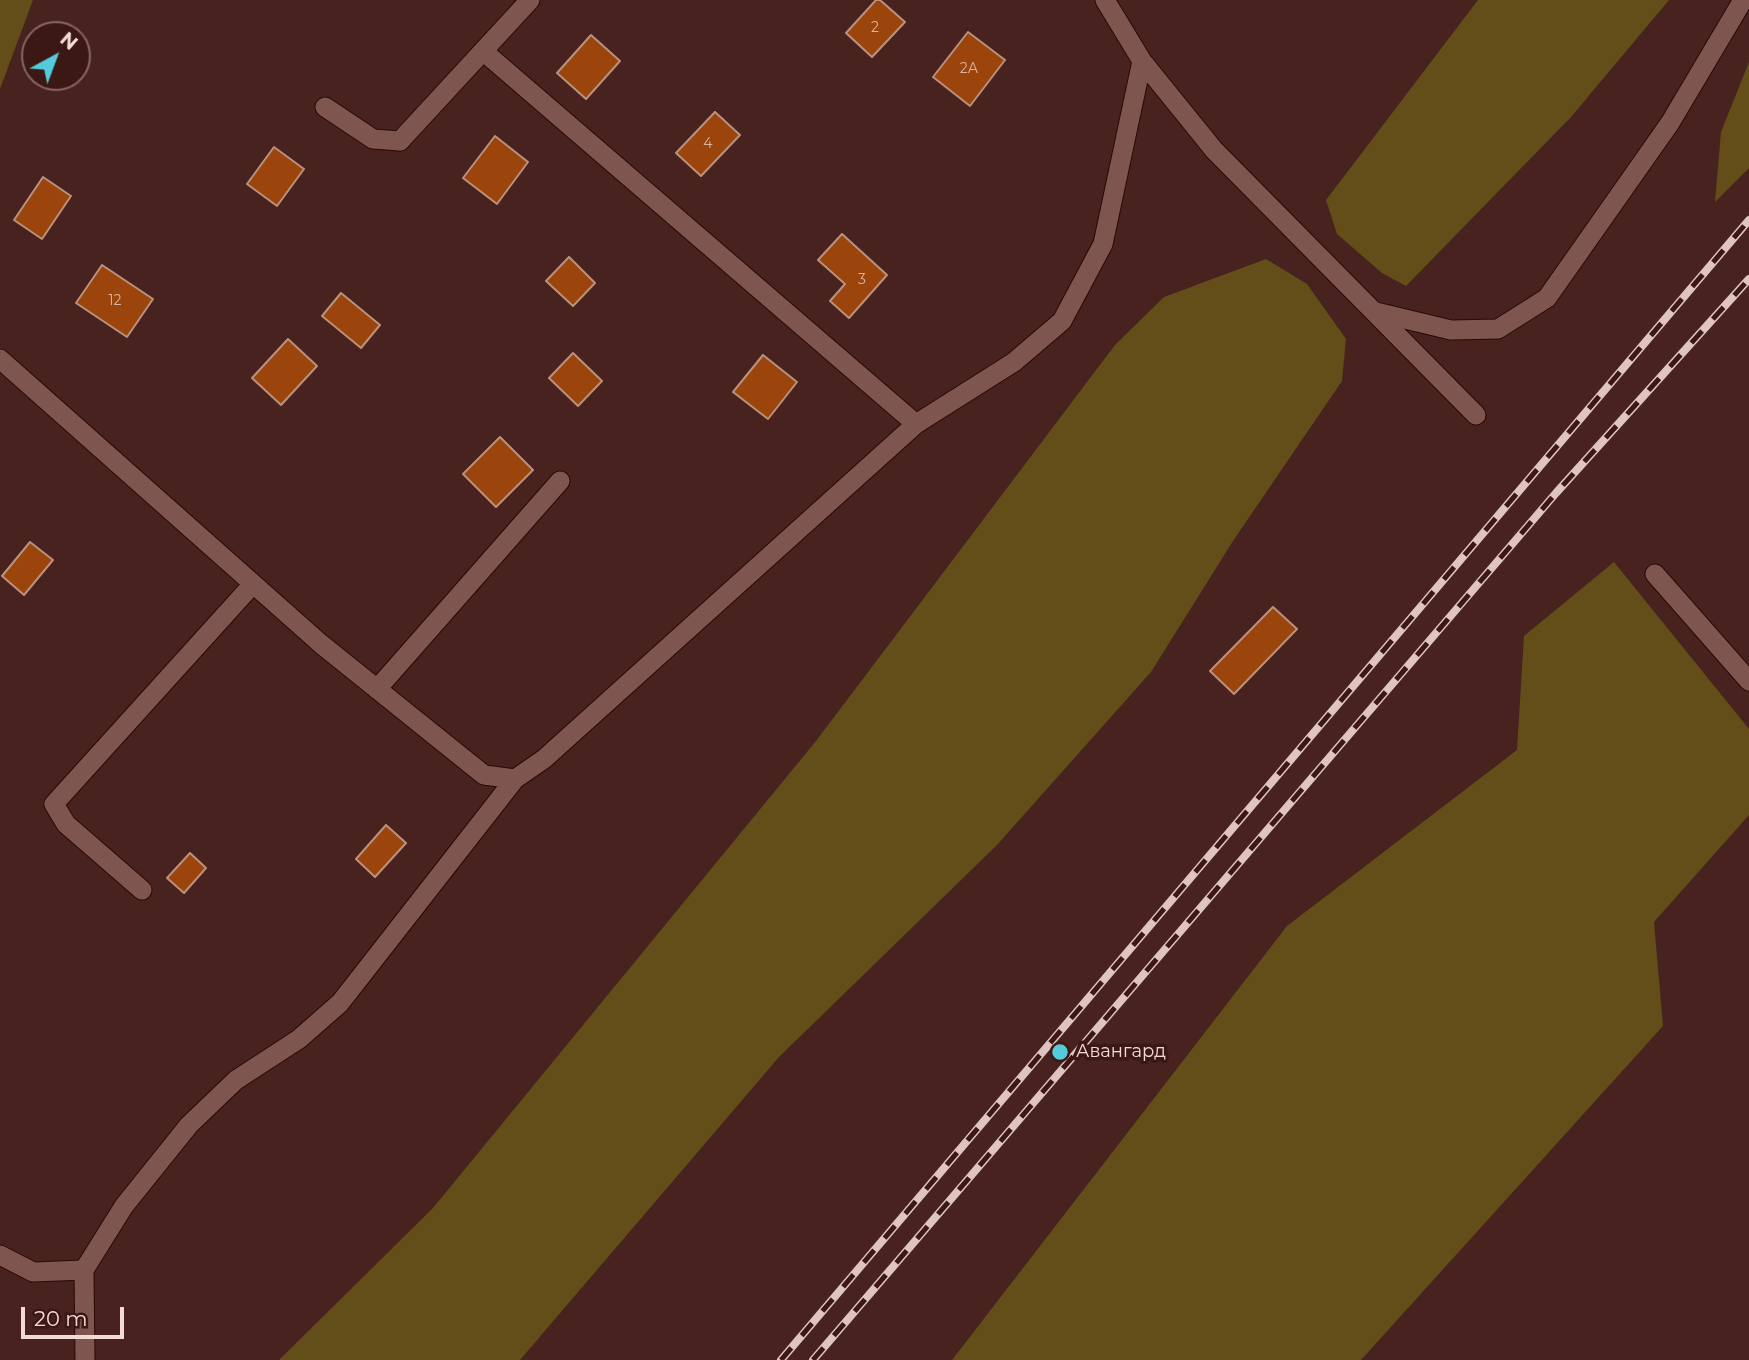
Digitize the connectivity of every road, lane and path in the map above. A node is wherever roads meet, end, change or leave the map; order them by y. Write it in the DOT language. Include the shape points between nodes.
graph roads {
  1 [pos="530,0"];
  2 [pos="1105,0"];
  3 [pos="1743,0"];
  4 [pos="483,51"];
  5 [pos="1142,61"];
  6 [pos="325,107"];
  7 [pos="1375,312"];
  8 [pos="0,359"];
  9 [pos="1476,415"];
  10 [pos="916,424"];
  11 [pos="560,481"];
  12 [pos="1655,575"];
  13 [pos="253,584"];
  14 [pos="1749,681"];
  15 [pos="377,690"];
  16 [pos="515,779"];
  17 [pos="142,890"];
  18 [pos="0,1255"];
  19 [pos="85,1270"];
  20 [pos="85,1360"];
  1 -- 4 [label="street"];
  2 -- 5 [label="street"];
  3 -- 7 [label="street" via="1670,123 1547,298 1498,329 1451,330"];
  4 -- 6 [label="street" via="400,141 373,139"];
  4 -- 10 [label="street"];
  5 -- 7 [label="street" via="1213,150"];
  5 -- 10 [label="street" via="1103,244 1062,321 1014,362"];
  7 -- 9 [label="street"];
  8 -- 13 [label="street"];
  10 -- 16 [label="street"];
  11 -- 15 [label="street"];
  12 -- 14 [label="street"];
  13 -- 15 [label="street"];
  13 -- 17 [label="street" via="54,804 66,824"];
  15 -- 16 [label="street" via="484,775"];
  16 -- 19 [label="street" via="340,1003 299,1039 236,1080 189,1125 124,1206"];
  18 -- 19 [label="street" via="33,1272"];
  19 -- 20 [label="street"];
}
